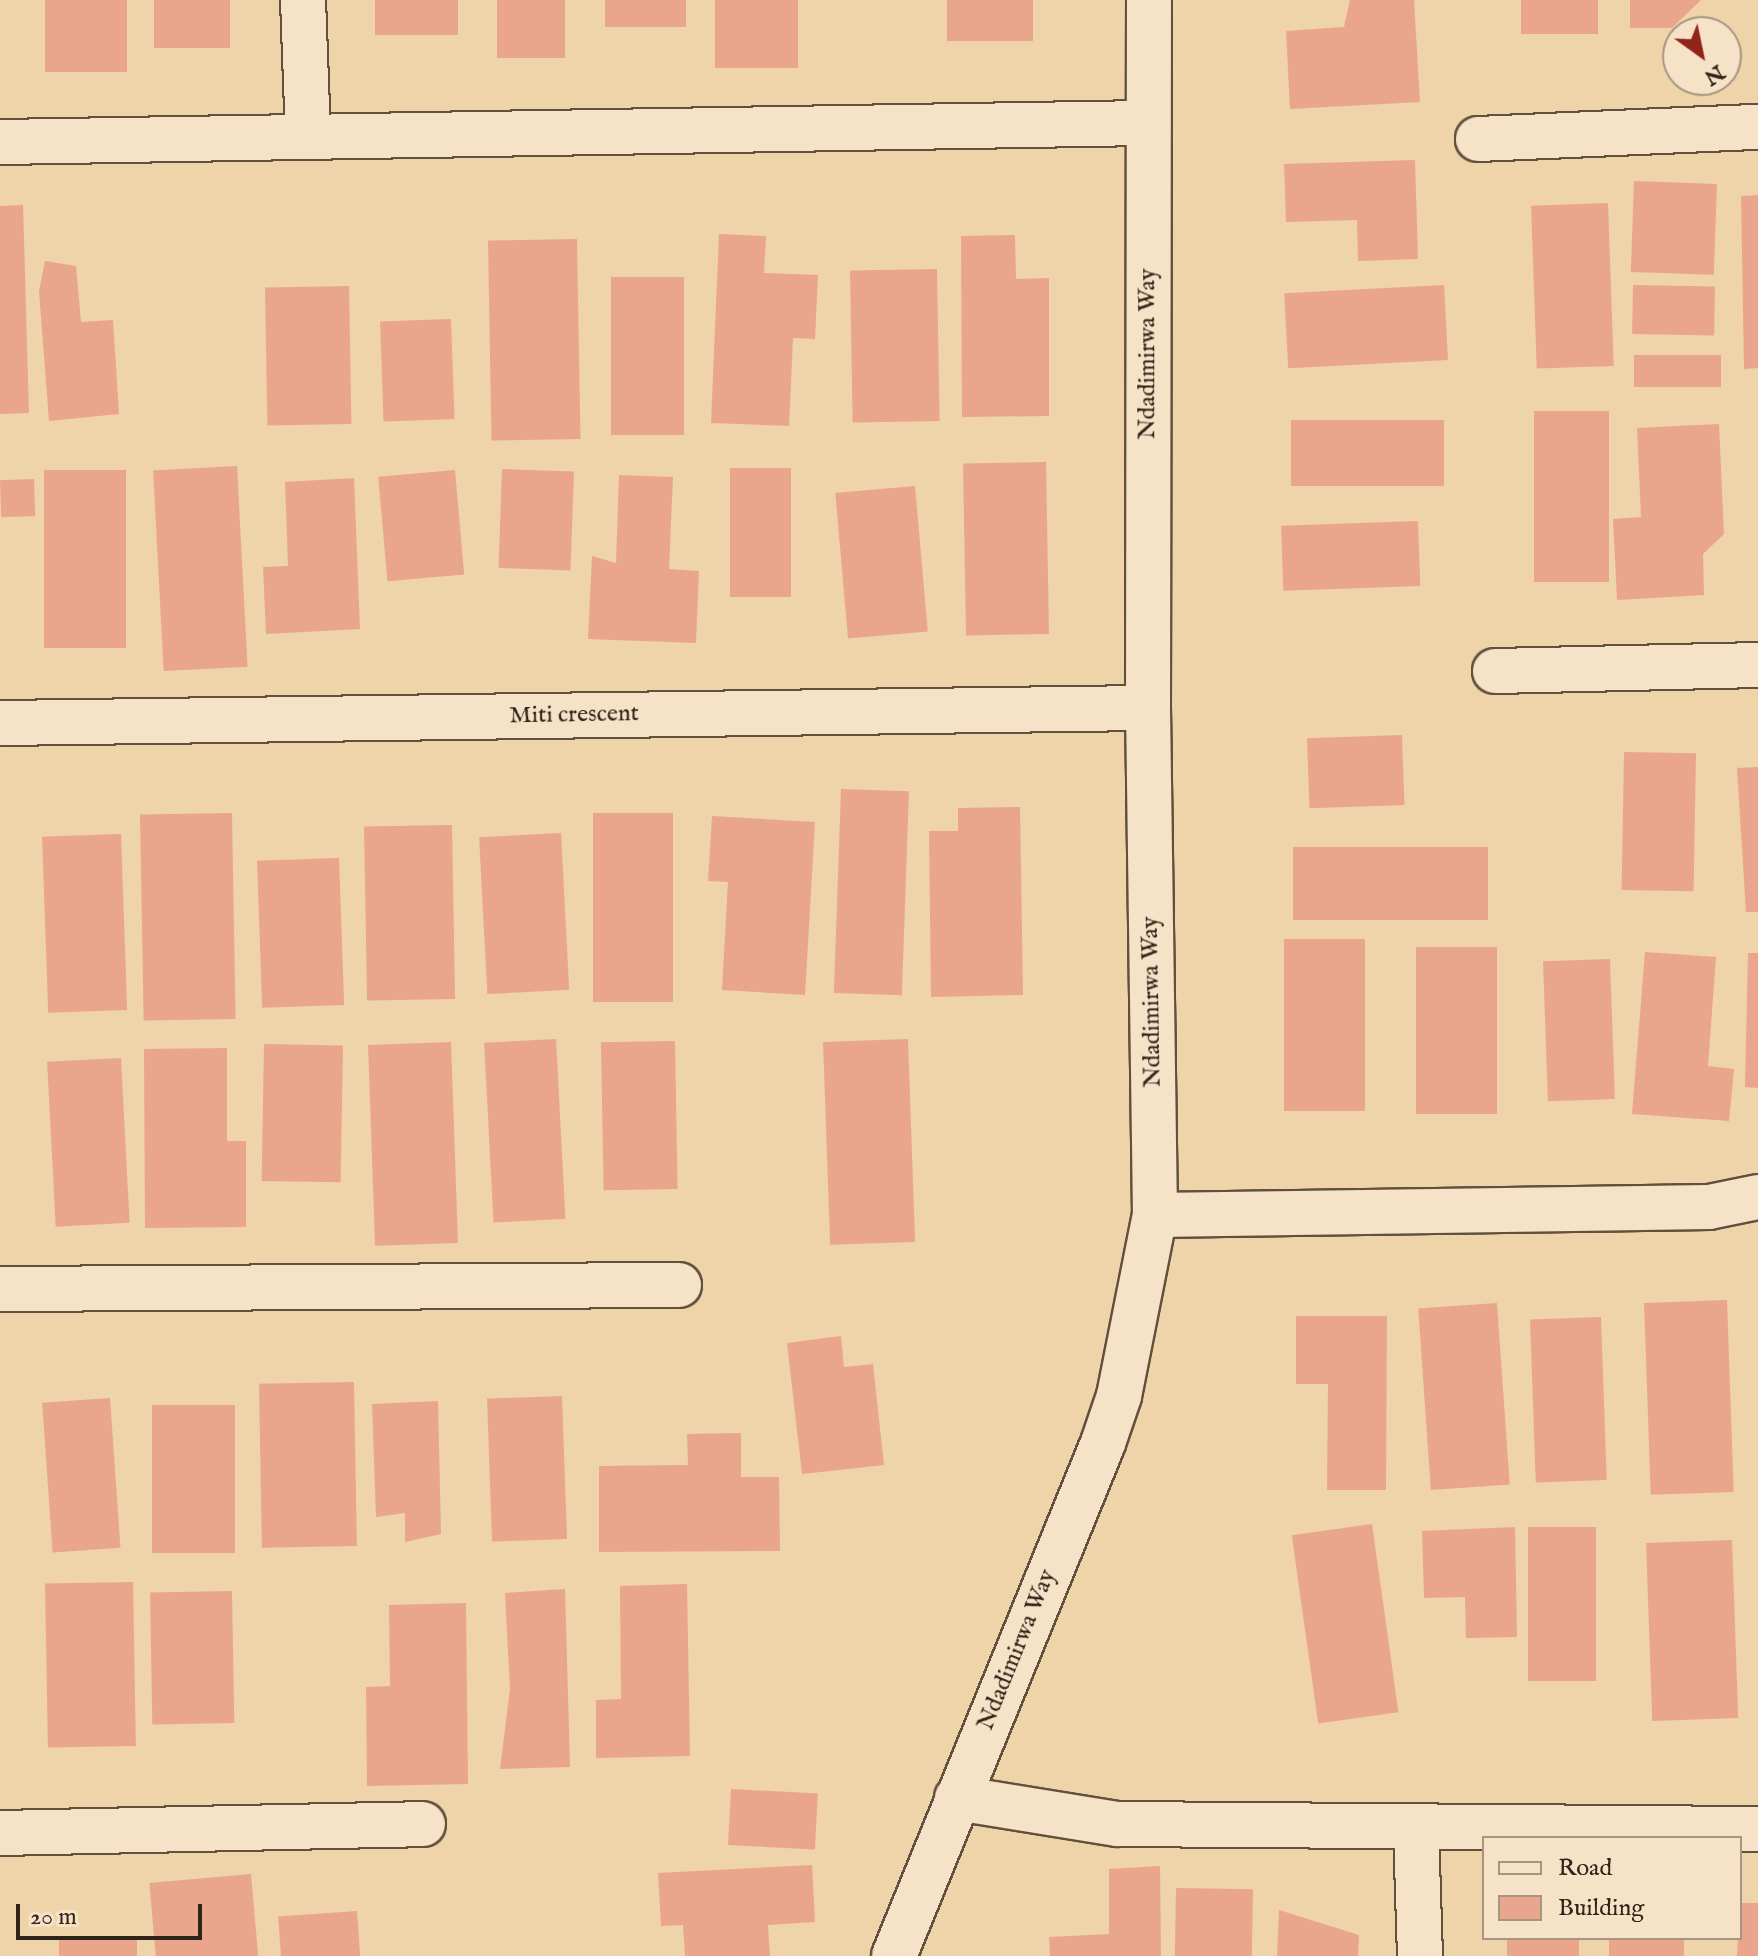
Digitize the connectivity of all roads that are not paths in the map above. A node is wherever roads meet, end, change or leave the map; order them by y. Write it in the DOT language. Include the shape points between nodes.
graph roads {
  1 [pos="303,0"];
  2 [pos="1149,0"];
  3 [pos="1148,123"];
  4 [pos="1758,127"];
  5 [pos="308,137"];
  6 [pos="1478,139"];
  7 [pos="0,142"];
  8 [pos="1758,665"];
  9 [pos="1495,671"];
  10 [pos="1148,708"];
  11 [pos="0,723"];
  12 [pos="1758,1197"];
  13 [pos="1155,1215"];
  14 [pos="679,1285"];
  15 [pos="0,1289"];
  16 [pos="957,1798"];
  17 [pos="423,1824"];
  18 [pos="1416,1829"];
  19 [pos="1758,1829"];
  20 [pos="0,1833"];
  21 [pos="894,1956"];
  22 [pos="1420,1956"];
  1 -- 5 [label="street"];
  2 -- 3 [label="street, Ndadimirwa Way"];
  3 -- 5 [label="street"];
  3 -- 10 [label="street, Ndadimirwa Way"];
  4 -- 6 [label="street"];
  5 -- 7 [label="street"];
  8 -- 9 [label="street"];
  10 -- 11 [label="street, Miti crescent"];
  10 -- 13 [label="street, Ndadimirwa Way"];
  12 -- 13 [label="street" via="1709,1207"];
  13 -- 16 [label="street, Ndadimirwa Way" via="1119,1396"];
  14 -- 15 [label="street"];
  16 -- 18 [label="street" via="1117,1824"];
  16 -- 21 [label="street, Ndadimirwa Way"];
  17 -- 20 [label="street"];
  18 -- 19 [label="street"];
  18 -- 22 [label="street"];
}
